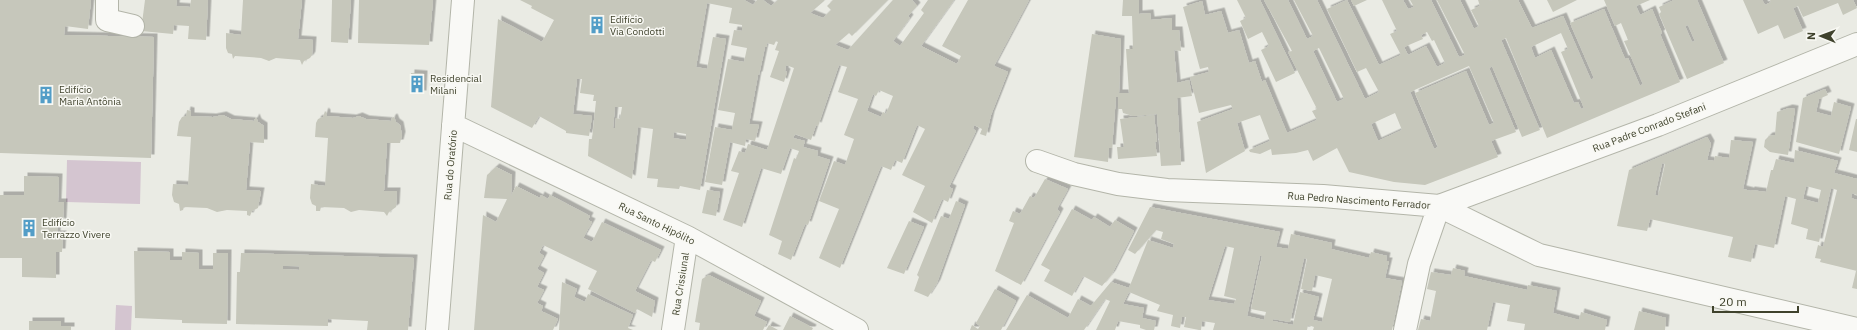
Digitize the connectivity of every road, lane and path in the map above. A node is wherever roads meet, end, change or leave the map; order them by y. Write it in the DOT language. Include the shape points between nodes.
graph roads {
  1 [pos="107,0"];
  2 [pos="462,0"];
  3 [pos="133,26"];
  4 [pos="1857,44"];
  5 [pos="453,125"];
  6 [pos="1037,160"];
  7 [pos="1439,206"];
  8 [pos="687,237"];
  9 [pos="1857,329"];
  10 [pos="437,330"];
  11 [pos="673,330"];
  12 [pos="858,330"];
  13 [pos="1405,330"];
  1 -- 3 [label="street" via="107,20"];
  2 -- 5 [label="street, Rua do Oratório"];
  4 -- 7 [label="street, Rua Padre Conrado Stefani" via="1658,125"];
  5 -- 8 [label="street, Rua Santo Hipólito"];
  5 -- 10 [label="street, Rua do Oratório"];
  6 -- 7 [label="street, Rua Pedro Nascimento Ferrador" via="1074,174 1118,184 1182,191 1323,196"];
  7 -- 9 [label="street, Rua Pedro Nascimento Ferrador" via="1539,255"];
  7 -- 13 [label="street" via="1419,264"];
  8 -- 11 [label="street, Rua Crissiunal"];
  8 -- 12 [label="street, Rua Santo Hipólito"];
}
